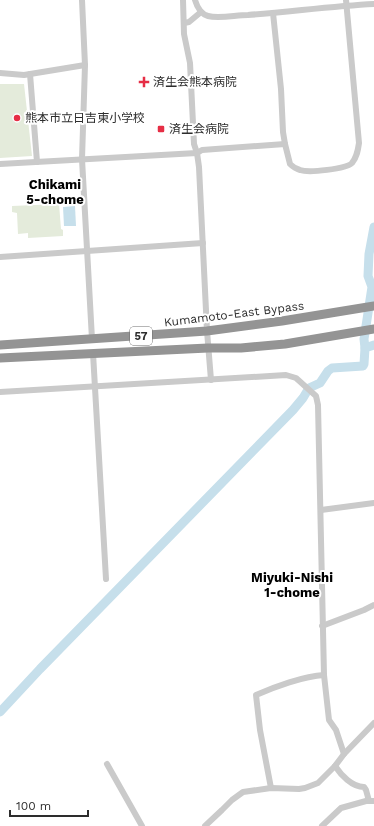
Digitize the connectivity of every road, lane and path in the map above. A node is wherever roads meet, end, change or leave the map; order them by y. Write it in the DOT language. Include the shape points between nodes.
graph roads {
  1 [pos="82,0"];
  2 [pos="183,0"];
  3 [pos="195,0"];
  4 [pos="346,3"];
  5 [pos="374,4"];
  6 [pos="201,12"];
  7 [pos="273,13"];
  8 [pos="184,23"];
  9 [pos="85,65"];
  10 [pos="0,73"];
  11 [pos="30,74"];
  12 [pos="285,144"];
  13 [pos="197,153"];
  14 [pos="82,159"];
  15 [pos="37,162"];
  16 [pos="0,164"];
  17 [pos="203,243"];
  18 [pos="87,251"];
  19 [pos="0,257"];
  20 [pos="374,306"];
  21 [pos="374,329"];
  22 [pos="207,331"];
  23 [pos="92,339"];
  24 [pos="0,344"];
  25 [pos="208,348"];
  26 [pos="92,353"];
  27 [pos="0,358"];
  28 [pos="211,380"];
  29 [pos="95,386"];
  30 [pos="0,392"];
  31 [pos="374,503"];
  32 [pos="321,510"];
  33 [pos="106,579"];
  34 [pos="374,605"];
  35 [pos="322,626"];
  36 [pos="324,675"];
  37 [pos="374,724"];
  38 [pos="344,754"];
  39 [pos="107,764"];
  40 [pos="335,766"];
  41 [pos="271,788"];
  42 [pos="371,801"];
  43 [pos="142,826"];
  44 [pos="204,826"];
  45 [pos="322,826"];
  1 -- 9 [label="street"];
  2 -- 8 [label="street"];
  3 -- 6 [label="street"];
  4 -- 5 [label="street"];
  4 -- 7 [label="street"];
  4 -- 12 [label="street" via="358,154 351,164 340,168 308,172 290,164"];
  6 -- 7 [label="street" via="218,17"];
  6 -- 8 [label="street"];
  7 -- 12 [label="street"];
  8 -- 13 [label="street" via="190,63 194,144"];
  9 -- 11 [label="street"];
  9 -- 14 [label="street"];
  10 -- 11 [label="street"];
  11 -- 15 [label="street"];
  12 -- 13 [label="street" via="202,150"];
  13 -- 14 [label="street"];
  13 -- 17 [label="street"];
  14 -- 15 [label="street"];
  14 -- 18 [label="street"];
  15 -- 16 [label="street"];
  17 -- 18 [label="street"];
  17 -- 22 [label="street"];
  18 -- 19 [label="street"];
  18 -- 23 [label="street"];
  20 -- 22 [label="highway, Kumamoto-East Bypass / 57"];
  21 -- 25 [label="highway, 57" via="285,344"];
  22 -- 23 [label="highway, Kumamoto-East Bypass / 57"];
  22 -- 25 [label="street"];
  23 -- 24 [label="highway, Kumamoto-East Bypass / 57"];
  25 -- 26 [label="highway, 57"];
  25 -- 28 [label="street"];
  26 -- 27 [label="highway, 57"];
  26 -- 29 [label="street"];
  28 -- 29 [label="street"];
  28 -- 32 [label="street" via="286,375 296,378 316,396"];
  29 -- 30 [label="street"];
  29 -- 33 [label="street"];
  31 -- 32 [label="street"];
  32 -- 35 [label="street"];
  34 -- 35 [label="street"];
  35 -- 36 [label="street"];
  36 -- 38 [label="street" via="329,720 336,730"];
  36 -- 41 [label="street" via="295,681 256,695"];
  37 -- 38 [label="street"];
  38 -- 40 [label="street"];
  39 -- 43 [label="street"];
  40 -- 41 [label="street" via="318,783 305,788"];
  40 -- 42 [label="street" via="358,787 364,787"];
  41 -- 44 [label="street" via="243,792"];
  42 -- 45 [label="street" via="341,808"];
}
